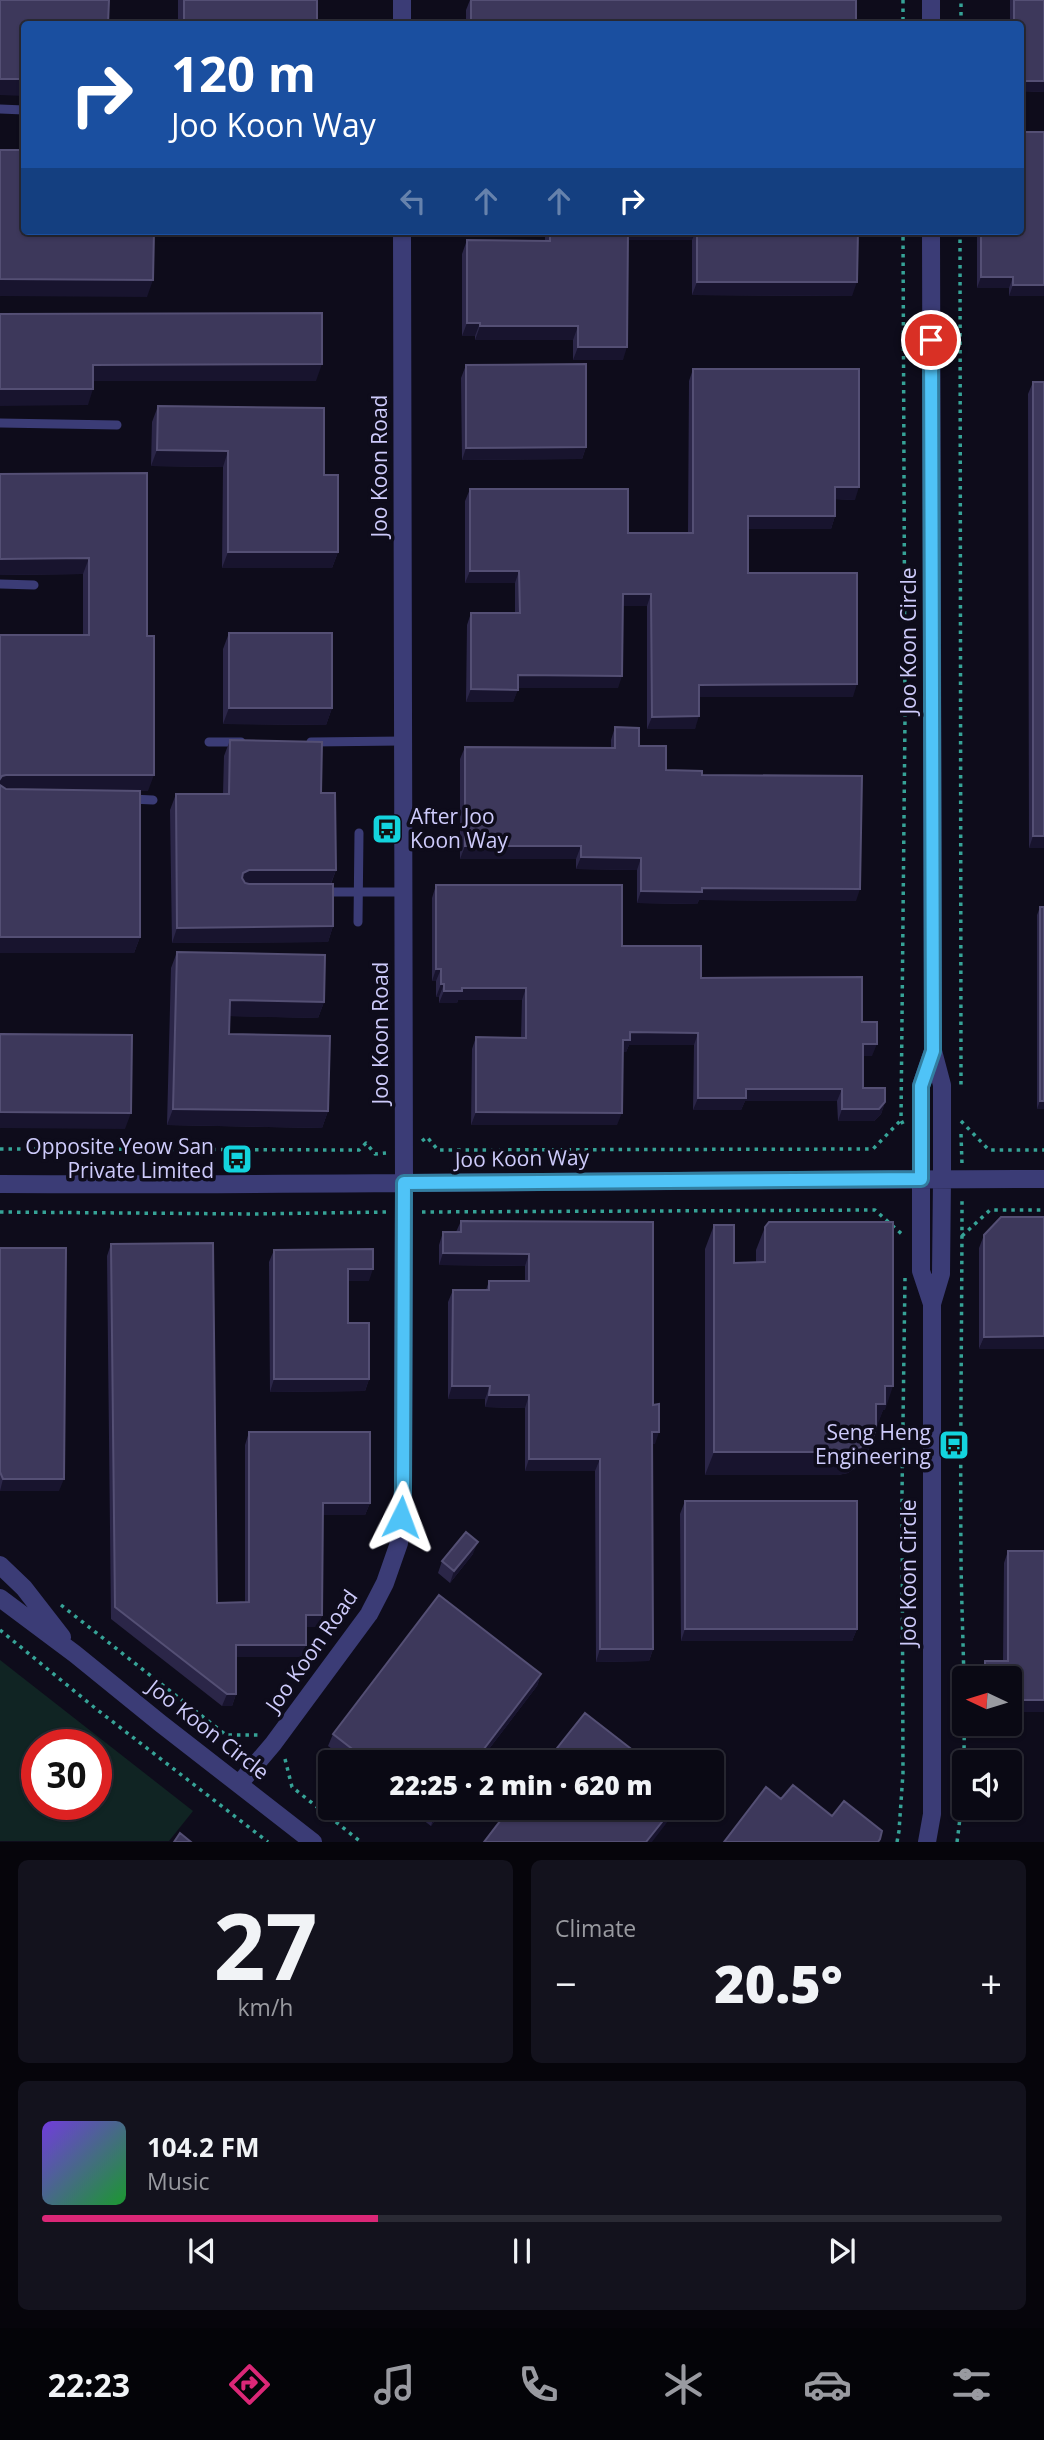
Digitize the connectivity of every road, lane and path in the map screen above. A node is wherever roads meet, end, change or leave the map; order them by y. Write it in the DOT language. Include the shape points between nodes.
graph roads {
  1 [pos="402,0"];
  2 [pos="903,0"];
  3 [pos="931,0"];
  4 [pos="961,0"];
  5 [pos="402,21"];
  6 [pos="903,21"];
  7 [pos="931,21"];
  8 [pos="961,21"];
  9 [pos="0,109"];
  10 [pos="21,110"];
  11 [pos="402,235"];
  12 [pos="903,235"];
  13 [pos="931,235"];
  14 [pos="960,235"];
  15 [pos="0,423"];
  16 [pos="117,425"];
  17 [pos="0,584"];
  18 [pos="34,585"];
  19 [pos="403,741"];
  20 [pos="247,742"];
  21 [pos="299,742"];
  22 [pos="209,743"];
  23 [pos="125,799"];
  24 [pos="153,800"];
  25 [pos="359,834"];
  26 [pos="307,892"];
  27 [pos="359,892"];
  28 [pos="404,892"];
  29 [pos="358,922"];
  30 [pos="933,1051"];
  31 [pos="961,1094"];
  32 [pos="901,1120"];
  33 [pos="906,1131"];
  34 [pos="0,1149"];
  35 [pos="1044,1150"];
  36 [pos="404,1153"];
  37 [pos="921,1179"];
  38 [pos="942,1179"];
  39 [pos="962,1179"];
  40 [pos="1044,1179"];
  41 [pos="404,1183"];
  42 [pos="0,1184"];
  43 [pos="1044,1210"];
  44 [pos="0,1212"];
  45 [pos="404,1212"];
  46 [pos="906,1226"];
  47 [pos="962,1236"];
  48 [pos="905,1278"];
  49 [pos="932,1304"];
  50 [pos="0,1566"];
  51 [pos="0,1598"];
  52 [pos="59,1604"];
  53 [pos="0,1630"];
  54 [pos="75,1654"];
  55 [pos="273,1744"];
  56 [pos="239,1784"];
  57 [pos="268,1842"];
  58 [pos="313,1842"];
  59 [pos="361,1842"];
  60 [pos="897,1842"];
  61 [pos="927,1842"];
  62 [pos="957,1842"];
  1 -- 5 [label="street"];
  2 -- 6 [label="path"];
  3 -- 7 [label="street"];
  4 -- 8 [label="path"];
  9 -- 10 [label="lane"];
  11 -- 19 [label="street, Joo Koon Road"];
  12 -- 32 [label="path"];
  13 -- 30 [label="street, Joo Koon Circle"];
  14 -- 31 [label="path"];
  15 -- 16 [label="lane"];
  17 -- 18 [label="lane"];
  19 -- 21 [label="lane"];
  19 -- 28 [label="street, Joo Koon Road"];
  20 -- 22 [label="lane"];
  23 -- 24 [label="lane"];
  25 -- 27 [label="lane"];
  26 -- 27 [label="lane"];
  27 -- 28 [label="lane"];
  27 -- 29 [label="lane"];
  28 -- 36 [label="street, Joo Koon Road"];
  30 -- 37 [label="street, Joo Koon Circle" via="921,1086"];
  30 -- 38 [label="street, Joo Koon Circle" via="942,1085"];
  32 -- 33 [label="path"];
  32 -- 36 [label="path" via="873,1149 438,1150 427,1137"];
  34 -- 36 [label="path" via="359,1150 366,1143 375,1154"];
  35 -- 39 [label="path" via="989,1150 961,1121"];
  36 -- 41 [label="street, Joo Koon Road"];
  37 -- 38 [label="street, Joo Koon Way"];
  37 -- 41 [label="street, Joo Koon Way"];
  37 -- 49 [label="street, Joo Koon Circle" via="921,1271"];
  38 -- 39 [label="street, Joo Koon Way"];
  38 -- 49 [label="street, Joo Koon Circle" via="941,1274"];
  39 -- 40 [label="street, Joo Koon Way"];
  39 -- 47 [label="path"];
  41 -- 42 [label="street, Joo Koon Way"];
  41 -- 45 [label="street, Joo Koon Road"];
  43 -- 47 [label="path" via="990,1210"];
  44 -- 45 [label="path"];
  45 -- 46 [label="path" via="875,1210 906,1238"];
  45 -- 55 [label="street, Joo Koon Road" via="399,1543 369,1614"];
  47 -- 62 [label="path" via="964,1744"];
  48 -- 60 [label="path" via="903,1773"];
  49 -- 61 [label="street, Joo Koon Circle" via="932,1814"];
  50 -- 54 [label="street, Joo Koon Circle" via="24,1588"];
  51 -- 54 [label="street, Joo Koon Circle"];
  52 -- 55 [label="path" via="226,1735 258,1734"];
  53 -- 57 [label="path"];
  54 -- 56 [label="street, Joo Koon Circle"];
  55 -- 56 [label="street, Joo Koon Road"];
  55 -- 59 [label="path" via="283,1752 292,1787"];
  56 -- 58 [label="street, Joo Koon Circle"];
}
